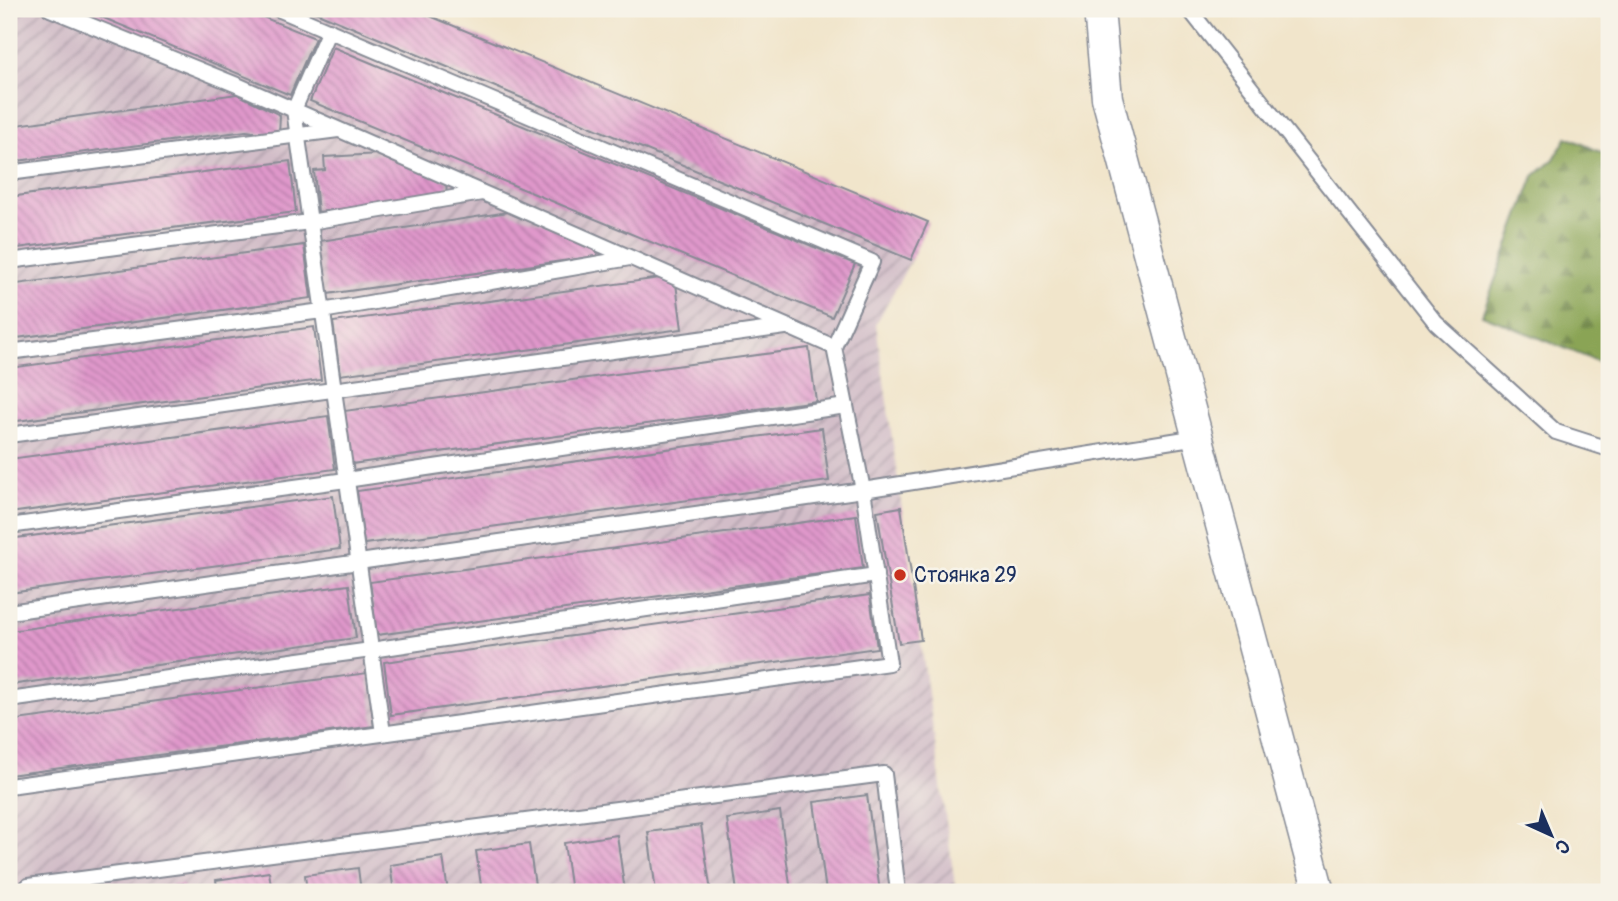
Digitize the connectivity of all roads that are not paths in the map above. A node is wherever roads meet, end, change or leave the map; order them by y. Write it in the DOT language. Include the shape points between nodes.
graph roads {
  1 [pos="50,9"];
  2 [pos="278,9"];
  3 [pos="1099,9"];
  4 [pos="1189,9"];
  5 [pos="329,30"];
  6 [pos="294,110"];
  7 [pos="339,130"];
  8 [pos="298,135"];
  9 [pos="9,173"];
  10 [pos="484,193"];
  11 [pos="310,222"];
  12 [pos="631,258"];
  13 [pos="9,261"];
  14 [pos="322,311"];
  15 [pos="786,326"];
  16 [pos="834,347"];
  17 [pos="9,352"];
  18 [pos="333,388"];
  19 [pos="846,406"];
  20 [pos="9,435"];
  21 [pos="1198,437"];
  22 [pos="1609,449"];
  23 [pos="346,480"];
  24 [pos="863,490"];
  25 [pos="9,526"];
  26 [pos="357,562"];
  27 [pos="876,575"];
  28 [pos="9,612"];
  29 [pos="371,650"];
  30 [pos="9,700"];
  31 [pos="383,733"];
  32 [pos="9,786"];
  33 [pos="29,892"];
  34 [pos="898,892"];
  35 [pos="1320,892"];
  1 -- 6 [label="lane"];
  2 -- 5 [label="lane"];
  3 -- 21 [label="street" via="1107,99"];
  4 -- 22 [label="lane" via="1436,323 1556,432"];
  5 -- 6 [label="lane"];
  5 -- 16 [label="lane" via="872,261"];
  6 -- 7 [label="lane"];
  6 -- 8 [label="lane"];
  7 -- 8 [label="lane"];
  7 -- 10 [label="lane"];
  8 -- 9 [label="lane"];
  8 -- 11 [label="lane"];
  10 -- 11 [label="lane"];
  10 -- 12 [label="lane"];
  11 -- 13 [label="lane"];
  11 -- 14 [label="lane"];
  12 -- 14 [label="lane"];
  12 -- 15 [label="lane"];
  14 -- 17 [label="lane"];
  14 -- 18 [label="lane"];
  15 -- 16 [label="lane"];
  15 -- 18 [label="lane"];
  16 -- 19 [label="lane"];
  18 -- 20 [label="lane"];
  18 -- 23 [label="lane"];
  19 -- 23 [label="lane"];
  19 -- 24 [label="lane"];
  21 -- 24 [label="lane"];
  21 -- 35 [label="street"];
  23 -- 25 [label="lane"];
  23 -- 26 [label="lane"];
  24 -- 26 [label="lane"];
  24 -- 27 [label="lane"];
  26 -- 28 [label="lane"];
  26 -- 29 [label="lane"];
  27 -- 29 [label="lane"];
  27 -- 31 [label="lane" via="890,663"];
  29 -- 30 [label="lane"];
  29 -- 31 [label="lane"];
  31 -- 32 [label="lane"];
  33 -- 34 [label="lane" via="28,886 884,774"];
}
